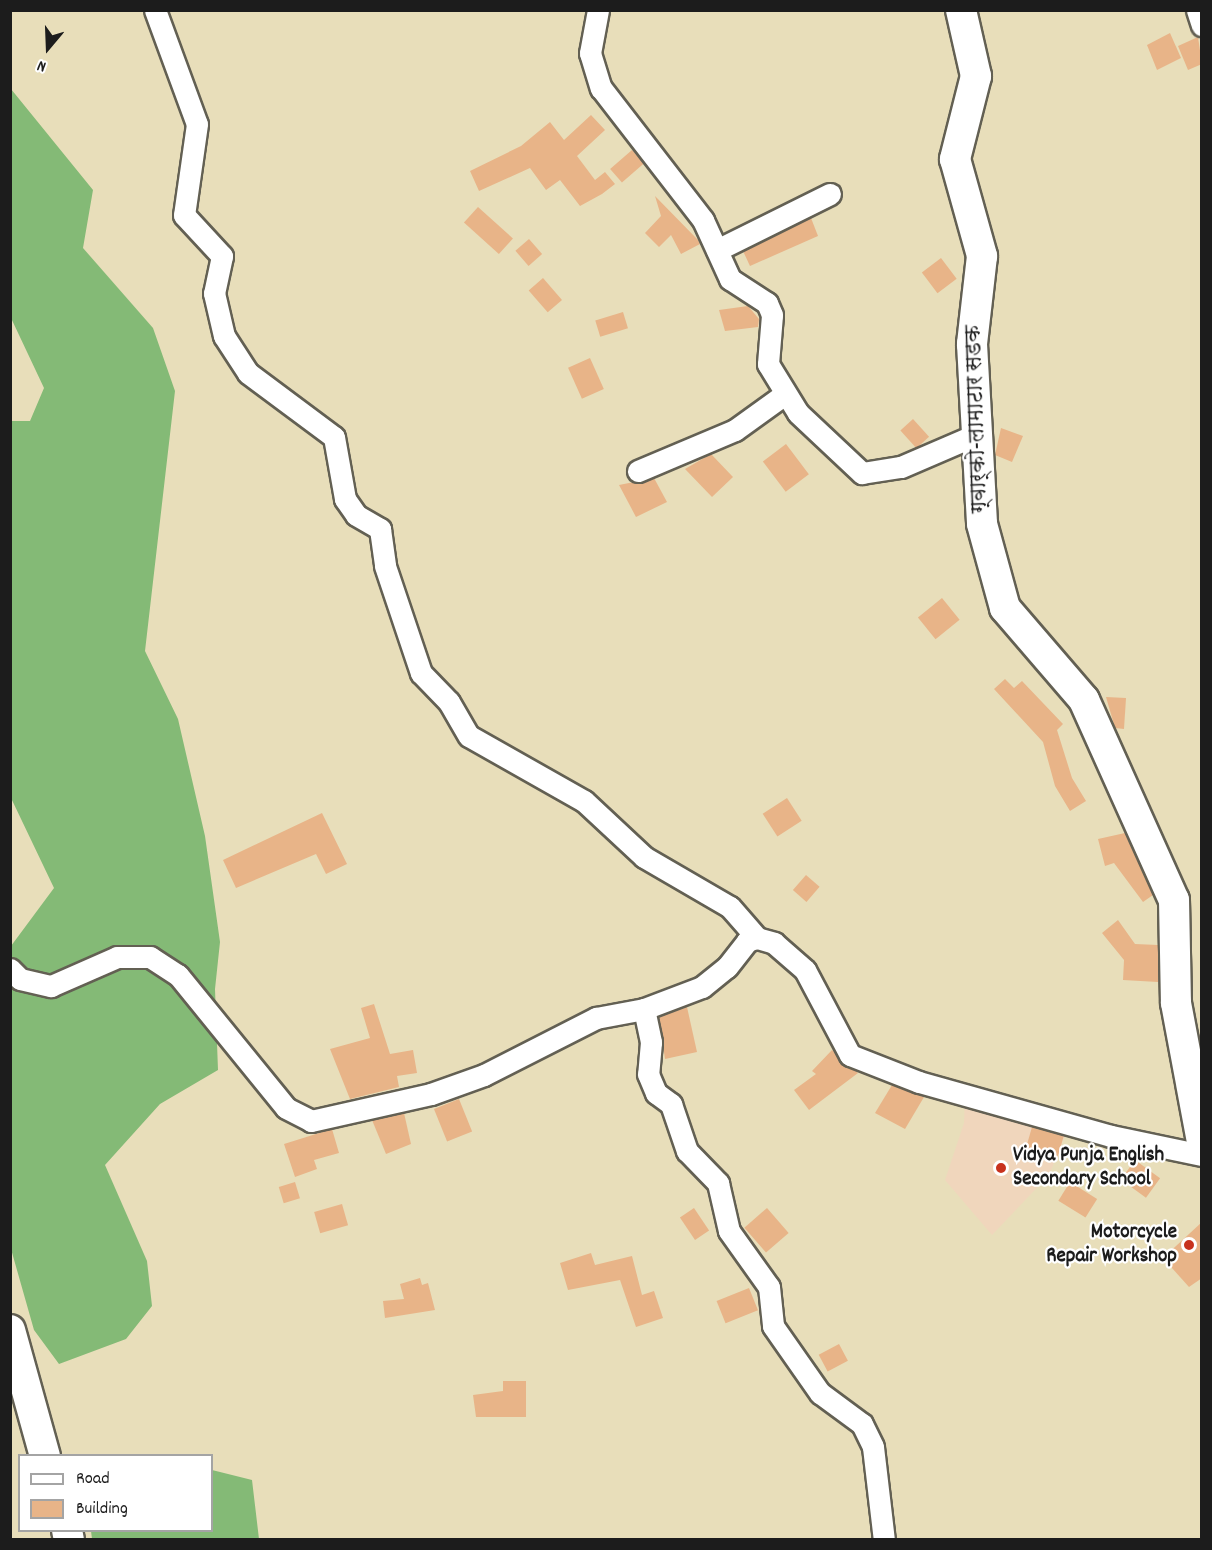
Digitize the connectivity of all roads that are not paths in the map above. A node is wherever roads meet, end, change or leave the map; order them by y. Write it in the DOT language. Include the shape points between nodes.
graph roads {
  1 [pos="155,10"];
  2 [pos="598,10"];
  3 [pos="961,10"];
  4 [pos="1197,10"];
  5 [pos="1202,25"];
  6 [pos="830,194"];
  7 [pos="717,250"];
  8 [pos="785,394"];
  9 [pos="980,433"];
  10 [pos="638,471"];
  11 [pos="757,938"];
  12 [pos="10,969"];
  13 [pos="644,1009"];
  14 [pos="1200,1128"];
  15 [pos="1202,1155"];
  16 [pos="10,1330"];
  17 [pos="45,1454"];
  18 [pos="884,1539"];
  1 -- 11 [label="street" via="197,124 184,215 222,256 214,293 224,336 248,373 334,437 345,499 356,515 380,529 385,566 421,672 449,702 469,736 584,801 644,857 730,907"];
  2 -- 7 [label="street" via="590,53 601,88 703,220"];
  3 -- 9 [label="main road, ग्वार्को-लामाटार सडक" via="976,76 955,159 982,256 972,344"];
  4 -- 5 [label="street"];
  6 -- 7 [label="street"];
  7 -- 8 [label="street" via="730,279 767,303 772,315 768,364"];
  8 -- 9 [label="street" via="862,473 901,467"];
  8 -- 10 [label="street" via="735,430"];
  9 -- 14 [label="main road, ग्वार्को-लामाटार सडक" via="976,479 982,524 1005,608 1084,700 1174,900 1176,1003"];
  11 -- 13 [label="street" via="747,941 728,967 702,987"];
  11 -- 15 [label="street" via="774,943 805,970 850,1055 919,1082 1111,1136"];
  12 -- 13 [label="street" via="20,979 51,986 117,957 150,957 178,975 286,1108 311,1121 431,1095 484,1075 596,1018"];
  13 -- 18 [label="street" via="651,1042 648,1074 656,1093 671,1104 687,1151 718,1183 720,1209 729,1231 769,1287 773,1326 820,1393 862,1424 873,1447"];
  16 -- 17 [label="main road"];
}
